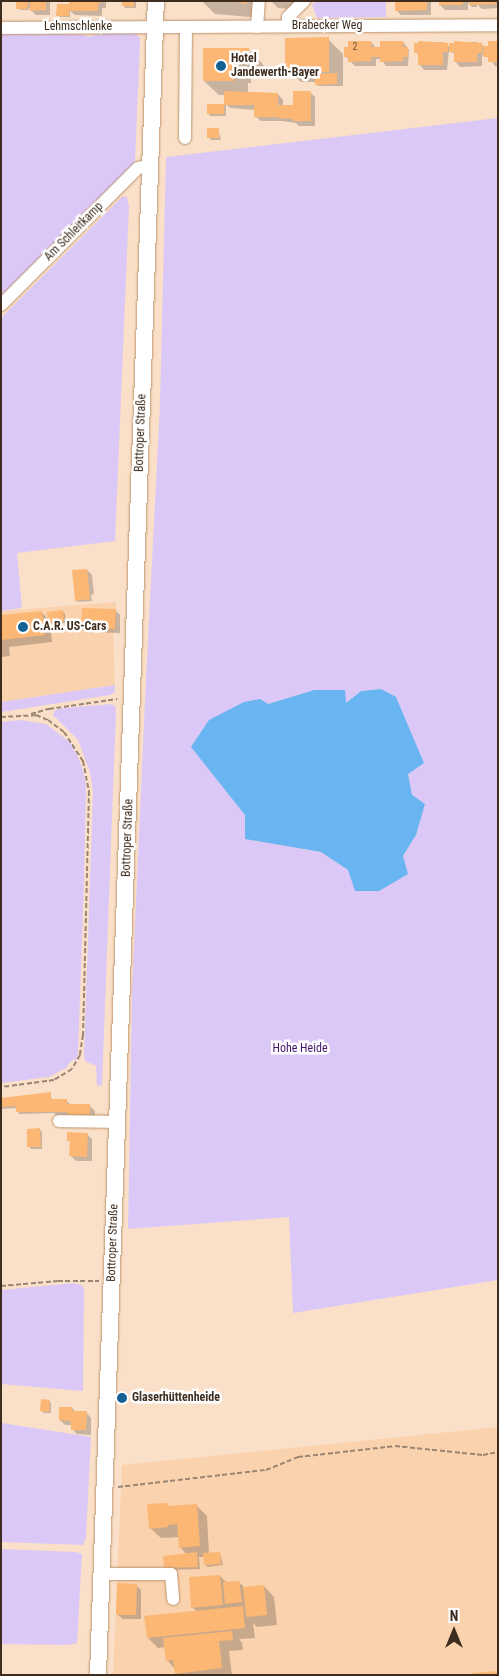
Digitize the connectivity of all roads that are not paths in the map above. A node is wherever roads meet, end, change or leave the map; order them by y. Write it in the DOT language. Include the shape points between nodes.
graph roads {
  1 [pos="156,1"];
  2 [pos="259,1"];
  3 [pos="304,1"];
  4 [pos="498,25"];
  5 [pos="288,26"];
  6 [pos="257,27"];
  7 [pos="1,28"];
  8 [pos="156,28"];
  9 [pos="186,28"];
  10 [pos="185,138"];
  11 [pos="151,165"];
  12 [pos="1,304"];
  13 [pos="58,1121"];
  14 [pos="117,1122"];
  15 [pos="102,1574"];
  16 [pos="173,1599"];
  17 [pos="98,1675"];
  1 -- 8 [label="main road, Bottroper Straße"];
  2 -- 6 [label="street"];
  3 -- 5 [label="street" via="288,17"];
  4 -- 5 [label="street, Brabecker Weg"];
  5 -- 6 [label="street, Brabecker Weg"];
  6 -- 9 [label="street, Brabecker Weg"];
  7 -- 8 [label="street, Lehmschlenke"];
  8 -- 9 [label="street, Brabecker Weg"];
  8 -- 11 [label="main road, Bottroper Straße"];
  9 -- 10 [label="street"];
  11 -- 12 [label="street, Am Schleitkamp" via="138,168"];
  11 -- 14 [label="main road, Bottroper Straße"];
  13 -- 14 [label="street"];
  14 -- 15 [label="main road, Bottroper Straße"];
  15 -- 16 [label="street" via="171,1574"];
  15 -- 17 [label="main road, Bottroper Straße"];
}
